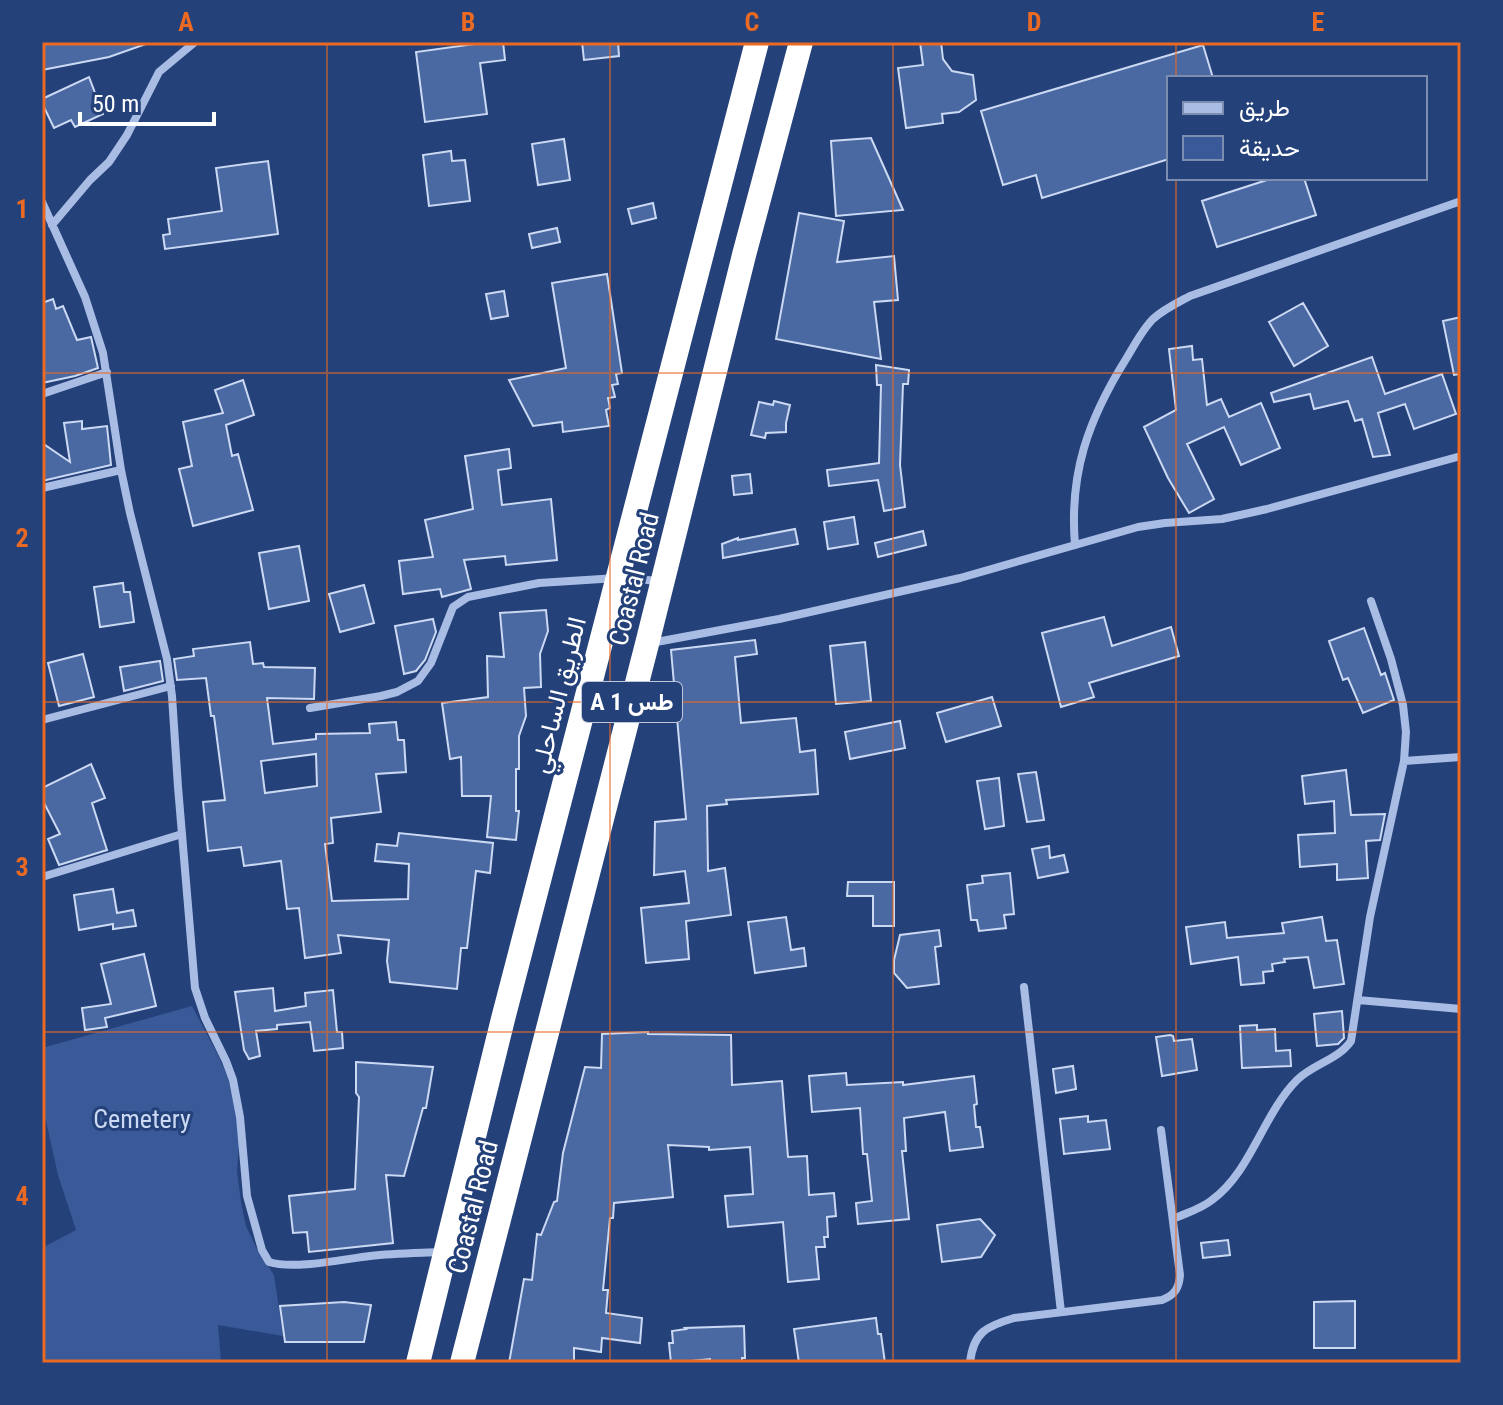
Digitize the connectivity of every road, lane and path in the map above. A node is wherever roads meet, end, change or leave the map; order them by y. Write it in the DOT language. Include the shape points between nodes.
graph roads {
  1 [pos="195,42"];
  2 [pos="757,42"];
  3 [pos="801,42"];
  4 [pos="1461,201"];
  5 [pos="42,202"];
  6 [pos="52,225"];
  7 [pos="107,372"];
  8 [pos="42,394"];
  9 [pos="1461,456"];
  10 [pos="121,470"];
  11 [pos="42,488"];
  12 [pos="1075,545"];
  13 [pos="617,578"];
  14 [pos="661,581"];
  15 [pos="1371,601"];
  16 [pos="647,644"];
  17 [pos="171,686"];
  18 [pos="310,708"];
  19 [pos="42,720"];
  20 [pos="1461,757"];
  21 [pos="1404,761"];
  22 [pos="182,834"];
  23 [pos="42,877"];
  24 [pos="1024,987"];
  25 [pos="1358,1000"];
  26 [pos="1461,1009"];
  27 [pos="1161,1130"];
  28 [pos="1173,1219"];
  29 [pos="445,1252"];
  30 [pos="1061,1312"];
  31 [pos="416,1360"];
  32 [pos="462,1363"];
  33 [pos="970,1363"];
  1 -- 6 [label="street" via="159,72 109,162"];
  2 -- 13 [label="highway, الطريق الساحلي / A 1 طس"];
  3 -- 14 [label="highway, Coastal Road / A 1 طس"];
  4 -- 12 [label="street" via="1201,292 1155,317 1119,370 1087,434 1073,506"];
  5 -- 6 [label="street"];
  6 -- 7 [label="street" via="85,297"];
  7 -- 8 [label="street"];
  7 -- 10 [label="street"];
  9 -- 12 [label="street" via="1267,509 1138,527"];
  10 -- 11 [label="street"];
  10 -- 17 [label="street"];
  12 -- 16 [label="street" via="853,603"];
  13 -- 14 [label="street"];
  13 -- 18 [label="street" via="539,583 468,597 453,607 431,663 418,681 397,692"];
  13 -- 29 [label="highway, الطريق الساحلي / A 1 طس"];
  14 -- 16 [label="highway, Coastal Road / A 1 طس"];
  15 -- 21 [label="street" via="1403,705"];
  16 -- 32 [label="highway, Coastal Road / A 1 طس"];
  17 -- 19 [label="street"];
  17 -- 22 [label="street"];
  20 -- 21 [label="street"];
  21 -- 25 [label="street"];
  22 -- 23 [label="street"];
  22 -- 29 [label="street" via="195,988 233,1080 247,1196 269,1262"];
  24 -- 30 [label="street"];
  25 -- 26 [label="street"];
  25 -- 28 [label="street" via="1347,1047 1290,1088 1222,1191"];
  27 -- 28 [label="street"];
  28 -- 30 [label="street" via="1180,1275 1176,1292 1162,1300"];
  29 -- 31 [label="highway, الطريق الساحلي / A 1 طس"];
  30 -- 33 [label="street" via="991,1326 974,1342"];
}
